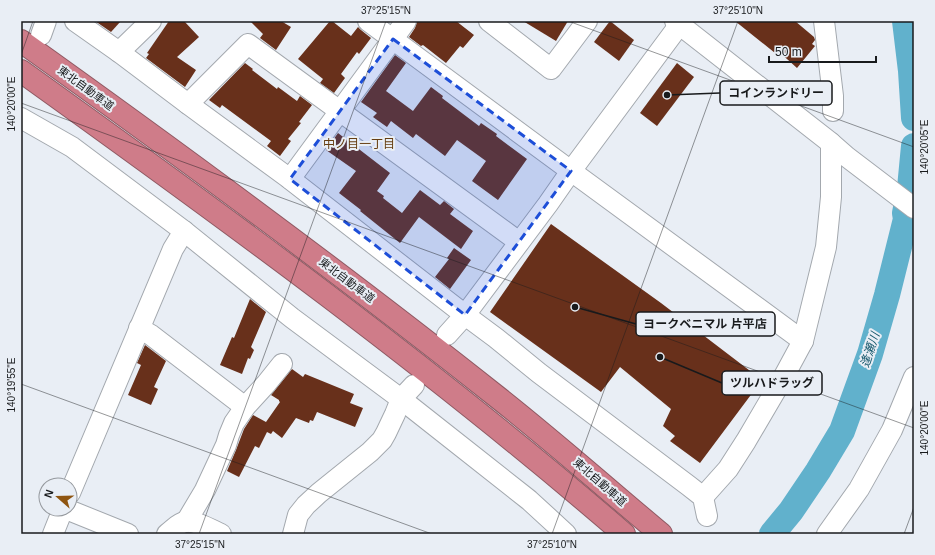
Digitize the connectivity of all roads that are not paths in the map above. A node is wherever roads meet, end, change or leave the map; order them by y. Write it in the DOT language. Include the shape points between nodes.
graph roads {
  1 [pos="75,21"];
  2 [pos="151,21"];
  3 [pos="368,21"];
  4 [pos="406,21"];
  5 [pos="489,21"];
  6 [pos="587,21"];
  7 [pos="824,21"];
  8 [pos="678,23"];
  9 [pos="36,32"];
  10 [pos="393,39"];
  11 [pos="119,52"];
  12 [pos="21,71"];
  13 [pos="188,104"];
  14 [pos="340,111"];
  15 [pos="833,111"];
  16 [pos="21,118"];
  17 [pos="831,143"];
  18 [pos="571,171"];
  19 [pos="290,179"];
  20 [pos="914,208"];
  21 [pos="184,231"];
  22 [pos="519,242"];
  23 [pos="465,315"];
  24 [pos="139,328"];
  25 [pos="447,335"];
  26 [pos="803,340"];
  27 [pos="282,364"];
  28 [pos="914,377"];
  29 [pos="407,392"];
  30 [pos="245,407"];
  31 [pos="77,477"];
  32 [pos="78,514"];
  33 [pos="60,517"];
  34 [pos="186,522"];
  35 [pos="53,534"];
  36 [pos="128,534"];
  37 [pos="167,534"];
  38 [pos="221,534"];
  39 [pos="293,534"];
  40 [pos="566,534"];
  41 [pos="624,534"];
  42 [pos="661,534"];
  43 [pos="827,534"];
  1 -- 11 [label="street"];
  2 -- 11 [label="street"];
  3 -- 10 [label="street"];
  4 -- 10 [label="street"];
  5 -- 6 [label="street" via="551,69"];
  7 -- 15 [label="street"];
  8 -- 17 [label="street"];
  8 -- 18 [label="street"];
  9 -- 42 [label="highway, 東北自動車道" via="152,135 497,397"];
  10 -- 14 [label="street"];
  10 -- 18 [label="street"];
  11 -- 13 [label="street"];
  12 -- 41 [label="highway" via="377,333 545,467"];
  13 -- 14 [label="street" via="248,44"];
  13 -- 19 [label="street"];
  14 -- 19 [label="street"];
  14 -- 22 [label="street"];
  16 -- 21 [label="street" via="72,147"];
  17 -- 20 [label="street"];
  17 -- 26 [label="street" via="831,197 826,247"];
  18 -- 22 [label="street"];
  18 -- 26 [label="street"];
  19 -- 23 [label="street"];
  21 -- 24 [label="street" via="173,249"];
  21 -- 29 [label="street" via="292,318"];
  22 -- 23 [label="street"];
  23 -- 25 [label="street"];
  23 -- 26 [label="street" via="689,486 705,506 746,441"];
  24 -- 30 [label="street"];
  24 -- 31 [label="street"];
  27 -- 30 [label="street"];
  28 -- 43 [label="street" via="892,430 859,489"];
  29 -- 39 [label="street" via="382,440 306,505 298,515"];
  29 -- 40 [label="street"];
  30 -- 34 [label="street" via="234,423 226,445"];
  32 -- 36 [label="street"];
  33 -- 35 [label="street"];
  34 -- 37 [label="street" via="177,525"];
  34 -- 38 [label="street"];
}
